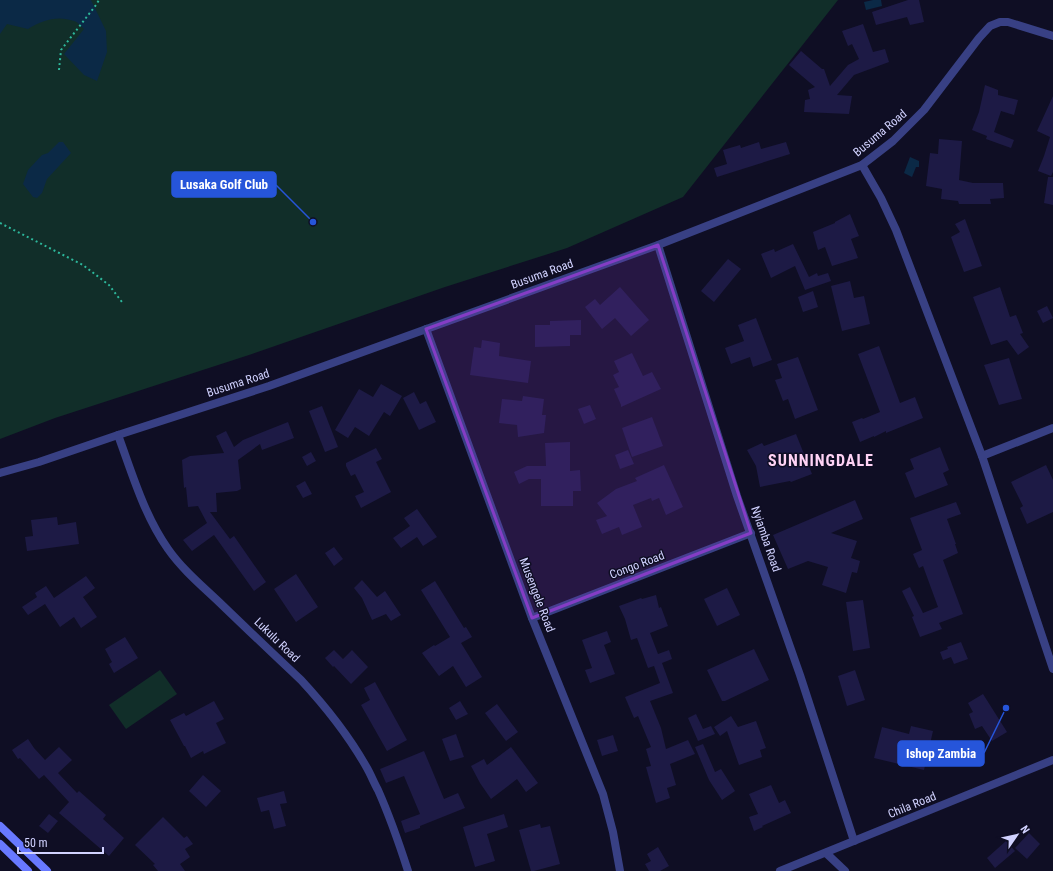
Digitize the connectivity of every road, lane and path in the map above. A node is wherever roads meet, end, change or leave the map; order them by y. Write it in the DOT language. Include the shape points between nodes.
graph roads {
  1 [pos="99,0"];
  2 [pos="1053,36"];
  3 [pos="59,70"];
  4 [pos="862,165"];
  5 [pos="0,223"];
  6 [pos="658,245"];
  7 [pos="122,302"];
  8 [pos="426,329"];
  9 [pos="1053,428"];
  10 [pos="118,435"];
  11 [pos="982,456"];
  12 [pos="0,473"];
  13 [pos="751,533"];
  14 [pos="532,618"];
  15 [pos="1053,669"];
  16 [pos="1053,760"];
  17 [pos="0,826"];
  18 [pos="854,841"];
  19 [pos="0,844"];
  20 [pos="826,853"];
  21 [pos="28,871"];
  22 [pos="47,871"];
  23 [pos="408,871"];
  24 [pos="620,871"];
  25 [pos="780,871"];
  26 [pos="845,871"];
  1 -- 3 [label="path" via="61,50"];
  2 -- 4 [label="street, Busuma Road" via="1008,22 990,26 924,110"];
  4 -- 6 [label="street, Busuma Road"];
  4 -- 11 [label="street" via="896,230"];
  5 -- 7 [label="path" via="83,265 109,285"];
  6 -- 8 [label="street, Busuma Road"];
  6 -- 13 [label="street, Nyiamba Road"];
  8 -- 10 [label="street, Busuma Road" via="268,386"];
  8 -- 14 [label="street, Musengele Road"];
  9 -- 11 [label="street"];
  10 -- 12 [label="street, Busuma Road"];
  10 -- 23 [label="street, Lukulu Road" via="149,516 168,550 188,573 301,680 352,743 368,769 384,804"];
  11 -- 15 [label="street"];
  13 -- 14 [label="street, Congo Road"];
  13 -- 18 [label="street, Nyiamba Road"];
  14 -- 24 [label="street, Musengele Road" via="603,794"];
  16 -- 18 [label="street, Chila Road"];
  17 -- 22 [label="main road"];
  18 -- 20 [label="street, Chila Road"];
  19 -- 21 [label="main road"];
  20 -- 25 [label="street, Chila Road"];
  20 -- 26 [label="street"];
}
